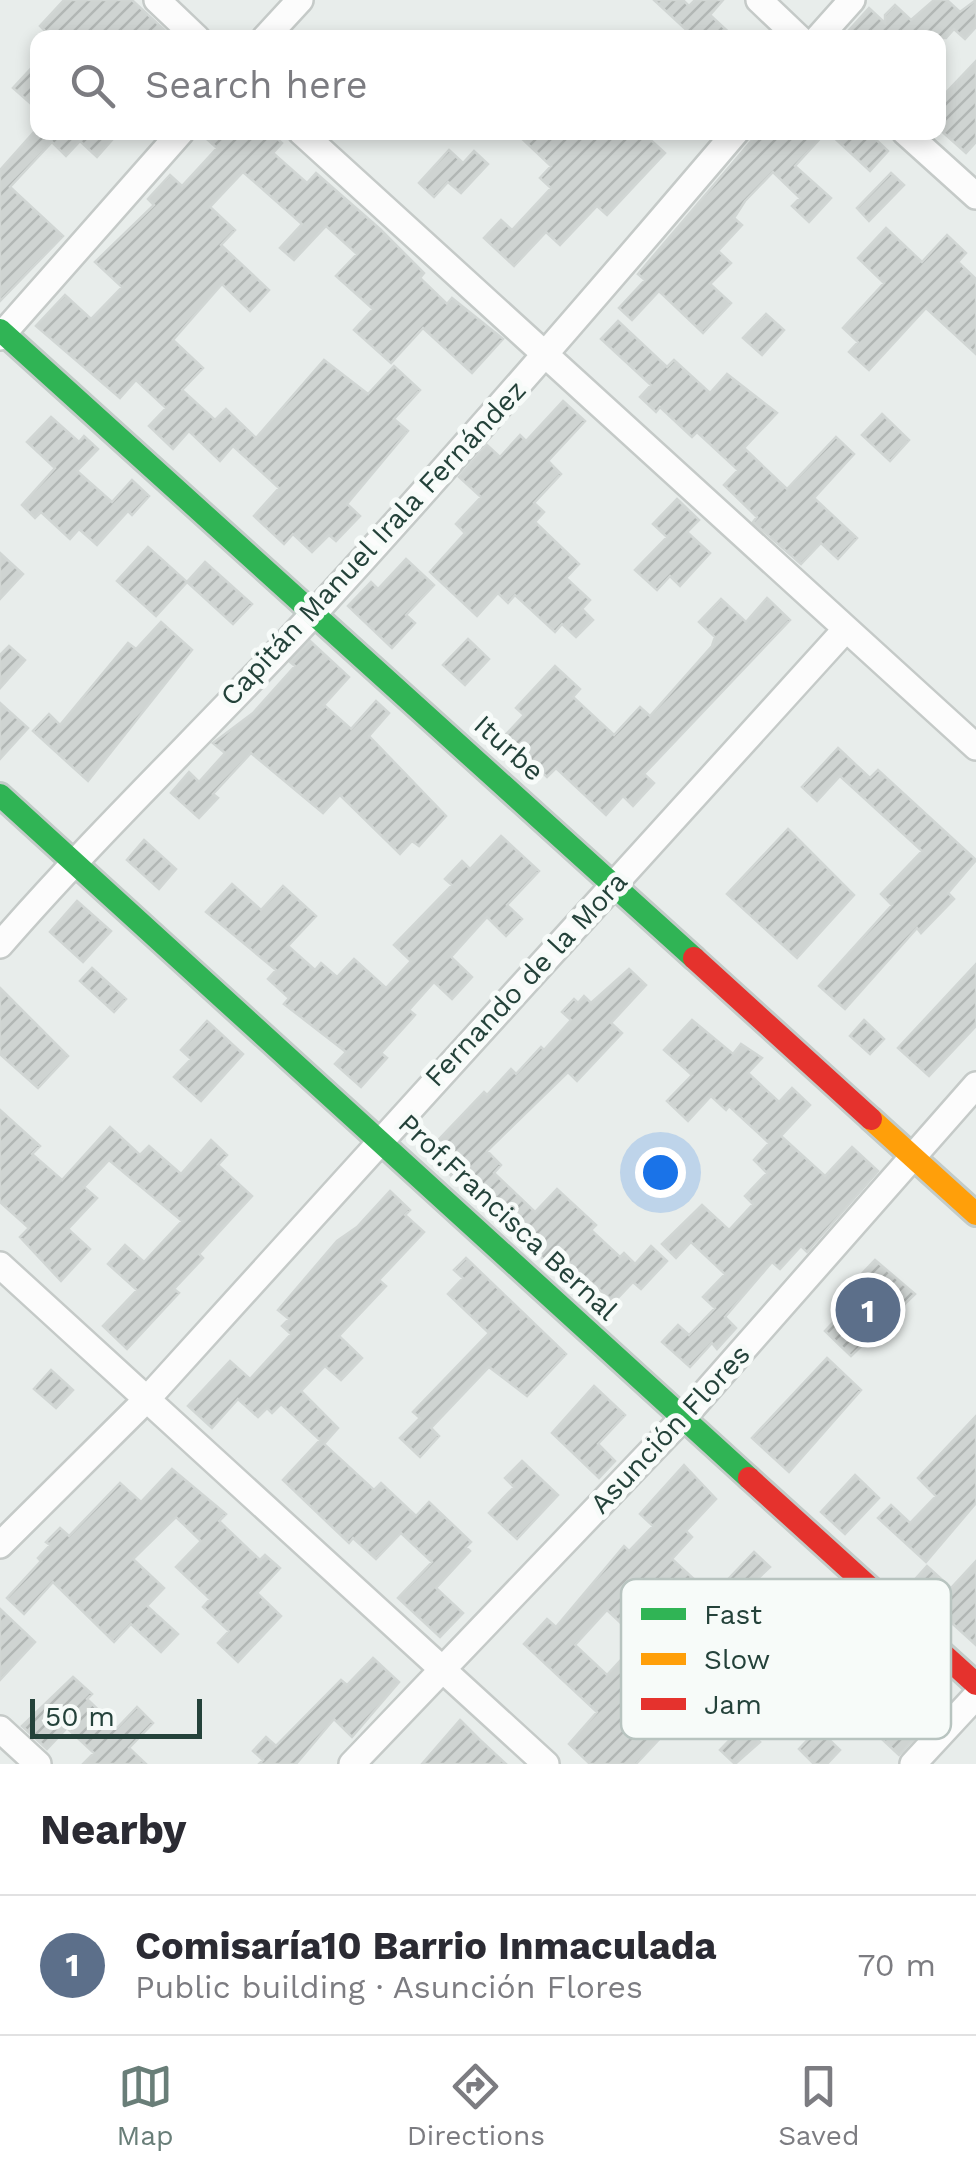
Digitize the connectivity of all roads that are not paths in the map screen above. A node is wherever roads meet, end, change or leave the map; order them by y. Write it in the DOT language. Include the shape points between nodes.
graph roads {
  1 [pos="156,0"];
  2 [pos="300,0"];
  3 [pos="758,0"];
  4 [pos="852,0"];
  5 [pos="188,30"];
  6 [pos="273,30"];
  7 [pos="790,30"];
  8 [pos="825,30"];
  9 [pos="173,140"];
  10 [pos="310,140"];
  11 [pos="729,140"];
  12 [pos="914,140"];
  13 [pos="976,196"];
  14 [pos="1,333"];
  15 [pos="546,354"];
  16 [pos="315,612"];
  17 [pos="846,628"];
  18 [pos="976,747"];
  19 [pos="0,795"];
  20 [pos="72,862"];
  21 [pos="614,884"];
  22 [pos="0,944"];
  23 [pos="976,1085"];
  24 [pos="379,1139"];
  25 [pos="912,1158"];
  26 [pos="976,1214"];
  27 [pos="0,1265"];
  28 [pos="148,1398"];
  29 [pos="682,1418"];
  30 [pos="0,1546"];
  31 [pos="860,1579"];
  32 [pos="951,1661"];
  33 [pos="445,1669"];
  34 [pos="976,1684"];
  35 [pos="976,1696"];
  36 [pos="951,1723"];
  37 [pos="0,1730"];
  38 [pos="936,1739"];
  39 [pos="38,1764"];
  40 [pos="352,1764"];
  41 [pos="546,1764"];
  42 [pos="913,1764"];
  1 -- 5 [label="street"];
  2 -- 6 [label="street"];
  3 -- 7 [label="street"];
  4 -- 8 [label="street"];
  9 -- 14 [label="street"];
  10 -- 15 [label="street"];
  11 -- 15 [label="street, Capitán Manuel Irala Fernández"];
  12 -- 13 [label="street"];
  14 -- 16 [label="street, Iturbe"];
  15 -- 16 [label="street, Capitán Manuel Irala Fernández"];
  15 -- 17 [label="street"];
  16 -- 20 [label="street, Capitán Manuel Irala Fernández"];
  16 -- 21 [label="street, Iturbe"];
  17 -- 18 [label="street"];
  17 -- 21 [label="street, Fernando de la Mora"];
  19 -- 20 [label="street, Prof.Francisca Bernal"];
  20 -- 22 [label="street, Capitán Manuel Irala Fernández"];
  20 -- 24 [label="street, Prof.Francisca Bernal"];
  21 -- 24 [label="street, Fernando de la Mora"];
  21 -- 25 [label="street, Iturbe"];
  23 -- 25 [label="street, Asunción Flores"];
  24 -- 28 [label="street, Fernando de la Mora"];
  24 -- 29 [label="street, Prof.Francisca Bernal"];
  25 -- 26 [label="street, Iturbe"];
  25 -- 29 [label="street, Asunción Flores"];
  27 -- 28 [label="street"];
  28 -- 30 [label="street, Fernando de la Mora"];
  28 -- 33 [label="street"];
  29 -- 31 [label="street, Prof.Francisca Bernal"];
  29 -- 33 [label="street, Asunción Flores"];
  32 -- 34 [label="street, Prof.Francisca Bernal"];
  33 -- 40 [label="street, Asunción Flores"];
  33 -- 41 [label="street"];
  35 -- 36 [label="street"];
  37 -- 39 [label="street"];
  38 -- 42 [label="street"];
}
